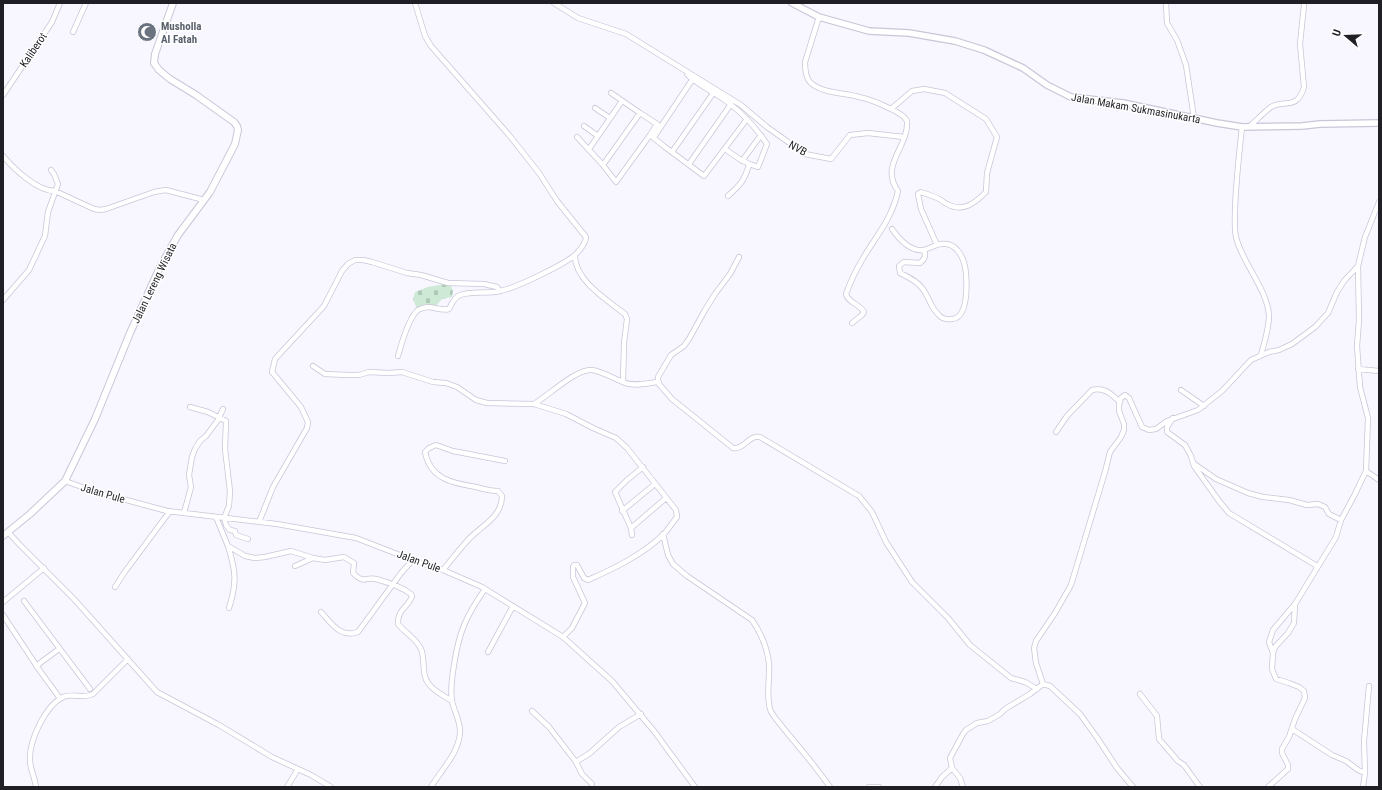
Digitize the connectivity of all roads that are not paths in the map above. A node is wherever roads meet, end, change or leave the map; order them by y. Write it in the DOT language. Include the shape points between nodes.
graph roads {
  1 [pos="60,3"];
  2 [pos="86,3"];
  3 [pos="173,3"];
  4 [pos="415,3"];
  5 [pos="554,3"];
  6 [pos="792,3"];
  7 [pos="1166,3"];
  8 [pos="1304,5"];
  9 [pos="819,17"];
  10 [pos="73,32"];
  11 [pos="683,70"];
  12 [pos="692,80"];
  13 [pos="714,92"];
  14 [pos="611,94"];
  15 [pos="3,95"];
  16 [pos="622,101"];
  17 [pos="731,104"];
  18 [pos="595,108"];
  19 [pos="891,109"];
  20 [pos="640,112"];
  21 [pos="610,118"];
  22 [pos="1194,118"];
  23 [pos="747,119"];
  24 [pos="1379,124"];
  25 [pos="584,126"];
  26 [pos="659,126"];
  27 [pos="1250,126"];
  28 [pos="1242,127"];
  29 [pos="761,135"];
  30 [pos="598,136"];
  31 [pos="652,136"];
  32 [pos="577,137"];
  33 [pos="904,137"];
  34 [pos="589,149"];
  35 [pos="725,149"];
  36 [pos="672,152"];
  37 [pos="3,156"];
  38 [pos="742,161"];
  39 [pos="689,164"];
  40 [pos="749,164"];
  41 [pos="603,165"];
  42 [pos="50,170"];
  43 [pos="56,191"];
  44 [pos="728,196"];
  45 [pos="204,200"];
  46 [pos="1379,202"];
  47 [pos="892,229"];
  48 [pos="937,245"];
  49 [pos="924,250"];
  50 [pos="575,255"];
  51 [pos="739,257"];
  52 [pos="1358,266"];
  53 [pos="500,291"];
  54 [pos="3,300"];
  55 [pos="852,323"];
  56 [pos="1261,355"];
  57 [pos="398,356"];
  58 [pos="313,366"];
  59 [pos="1358,369"];
  60 [pos="1379,371"];
  61 [pos="624,382"];
  62 [pos="658,382"];
  63 [pos="1181,390"];
  64 [pos="1120,402"];
  65 [pos="534,404"];
  66 [pos="1204,406"];
  67 [pos="190,407"];
  68 [pos="223,409"];
  69 [pos="219,418"];
  70 [pos="1173,418"];
  71 [pos="1056,432"];
  72 [pos="505,461"];
  73 [pos="1193,463"];
  74 [pos="643,467"];
  75 [pos="1366,471"];
  76 [pos="1379,480"];
  77 [pos="65,482"];
  78 [pos="654,484"];
  79 [pos="666,498"];
  80 [pos="170,511"];
  81 [pos="622,511"];
  82 [pos="184,513"];
  83 [pos="216,517"];
  84 [pos="224,518"];
  85 [pos="1341,520"];
  86 [pos="259,522"];
  87 [pos="631,528"];
  88 [pos="6,534"];
  89 [pos="663,534"];
  90 [pos="632,535"];
  91 [pos="248,538"];
  92 [pos="228,546"];
  93 [pos="313,558"];
  94 [pos="413,560"];
  95 [pos="295,566"];
  96 [pos="1317,566"];
  97 [pos="44,568"];
  98 [pos="443,570"];
  99 [pos="393,585"];
  100 [pos="115,587"];
  101 [pos="485,589"];
  102 [pos="24,601"];
  103 [pos="3,602"];
  104 [pos="1295,604"];
  105 [pos="513,606"];
  106 [pos="229,608"];
  107 [pos="321,612"];
  108 [pos="3,615"];
  109 [pos="563,637"];
  110 [pos="59,649"];
  111 [pos="488,652"];
  112 [pos="1273,653"];
  113 [pos="128,659"];
  114 [pos="36,666"];
  115 [pos="1043,684"];
  116 [pos="1369,686"];
  117 [pos="90,689"];
  118 [pos="1037,689"];
  119 [pos="1140,694"];
  120 [pos="59,697"];
  121 [pos="452,701"];
  122 [pos="532,711"];
  123 [pos="641,714"];
  124 [pos="1292,729"];
  125 [pos="576,762"];
  126 [pos="952,768"];
  127 [pos="298,769"];
  128 [pos="1365,774"];
  129 [pos="592,784"];
  130 [pos="36,787"];
  131 [pos="287,787"];
  132 [pos="331,787"];
  133 [pos="431,787"];
  134 [pos="695,787"];
  135 [pos="830,787"];
  136 [pos="869,787"];
  137 [pos="879,787"];
  138 [pos="935,787"];
  139 [pos="963,787"];
  140 [pos="1133,787"];
  141 [pos="1200,787"];
  142 [pos="1268,787"];
  143 [pos="1363,787"];
  1 -- 15 [label="street, Kaliberot" via="52,22"];
  2 -- 10 [label="street"];
  3 -- 45 [label="main road, Jalan Lereng Wisata" via="154,54 154,63 170,79 223,113 234,122 238,130 235,144"];
  4 -- 50 [label="street" via="425,36 431,46 509,135 586,237 585,243"];
  5 -- 11 [label="street" via="578,18 626,34"];
  6 -- 9 [label="street, Jalan Makam Sukmasinukarta"];
  7 -- 22 [label="street" via="1167,23 1177,40 1186,65"];
  8 -- 27 [label="street" via="1300,44 1304,87 1301,95 1291,103 1272,106"];
  9 -- 19 [label="street" via="805,62 808,81 828,91 866,98"];
  9 -- 22 [label="street, Jalan Makam Sukmasinukarta" via="869,31 909,33 955,41 997,55 1071,97 1123,103"];
  11 -- 12 [label="street"];
  11 -- 33 [label="street, NVB" via="741,105 767,128 805,154 831,159 850,135 868,133"];
  12 -- 13 [label="street"];
  12 -- 26 [label="street"];
  13 -- 17 [label="street"];
  13 -- 36 [label="street"];
  14 -- 16 [label="street"];
  16 -- 20 [label="street"];
  16 -- 21 [label="street"];
  17 -- 23 [label="street"];
  17 -- 39 [label="street"];
  18 -- 21 [label="street"];
  19 -- 33 [label="street" via="906,118"];
  19 -- 48 [label="street" via="912,91 924,89 945,93 986,119 997,136 987,173 986,192 976,202 963,208 921,192 918,194 921,209"];
  20 -- 26 [label="street"];
  20 -- 41 [label="street"];
  21 -- 30 [label="street"];
  22 -- 28 [label="street, Jalan Makam Sukmasinukarta"];
  23 -- 29 [label="street"];
  23 -- 35 [label="street"];
  24 -- 27 [label="street, Jalan Makam Sukmasinukarta"];
  25 -- 30 [label="street"];
  26 -- 31 [label="street"];
  27 -- 28 [label="street, Jalan Makam Sukmasinukarta"];
  28 -- 56 [label="street" via="1236,177 1235,235 1264,297 1269,316"];
  29 -- 38 [label="street"];
  29 -- 40 [label="street" via="767,144 758,167"];
  30 -- 34 [label="street"];
  31 -- 36 [label="street"];
  31 -- 41 [label="street" via="616,182"];
  32 -- 34 [label="street"];
  33 -- 55 [label="street" via="892,169 893,183 898,191 896,200 846,294 848,299 864,310"];
  34 -- 41 [label="street"];
  35 -- 38 [label="street"];
  35 -- 39 [label="street" via="704,176"];
  36 -- 39 [label="street"];
  37 -- 43 [label="street" via="28,179 46,189"];
  38 -- 40 [label="street"];
  40 -- 44 [label="street" via="745,178"];
  42 -- 43 [label="street" via="58,184"];
  43 -- 45 [label="street" via="94,210 106,209 166,190"];
  43 -- 54 [label="street" via="48,212 46,236 29,270"];
  45 -- 77 [label="main road, Jalan Lereng Wisata" via="178,235 160,267"];
  46 -- 52 [label="street" via="1365,237"];
  47 -- 49 [label="street" via="900,240 917,250"];
  48 -- 49 [label="street"];
  48 -- 49 [label="street" via="947,243 954,246 966,270 966,297 956,319 948,320 939,316 924,289 900,273 899,266 904,262 920,263 926,254"];
  50 -- 53 [label="street"];
  50 -- 61 [label="street" via="574,263 593,290 625,314 628,320 624,343"];
  51 -- 62 [label="street" via="684,346 671,355 659,374"];
  52 -- 56 [label="street" via="1344,281 1328,313 1315,327 1292,344"];
  52 -- 59 [label="street"];
  53 -- 57 [label="street" via="460,295 454,299 449,309 445,310 431,307 417,310 405,332"];
  53 -- 86 [label="street" via="497,287 484,284 448,283 363,260 355,260 348,264 324,306 275,359 272,372 301,407 308,422 273,487"];
  56 -- 66 [label="street" via="1251,360"];
  58 -- 65 [label="street" via="324,374 402,372 457,387 476,400 487,403"];
  59 -- 60 [label="street"];
  59 -- 75 [label="street" via="1368,418"];
  61 -- 62 [label="street"];
  61 -- 65 [label="street" via="593,370 584,370"];
  62 -- 118 [label="street" via="672,399 733,448 760,436 859,496 872,512 886,542 912,582 948,618 970,645 1011,678"];
  63 -- 66 [label="street"];
  64 -- 70 [label="street" via="1123,395 1127,396 1142,427 1149,430 1156,429"];
  64 -- 71 [label="street" via="1106,390 1092,390 1067,416"];
  64 -- 115 [label="street" via="1119,411 1124,430 1110,452 1071,585 1034,648"];
  65 -- 74 [label="street" via="566,414 616,438"];
  66 -- 70 [label="street"];
  67 -- 69 [label="street"];
  68 -- 69 [label="street"];
  69 -- 82 [label="street" via="200,441 192,457 189,474 191,487"];
  69 -- 84 [label="street" via="226,421 225,449 230,491 229,506"];
  70 -- 73 [label="street" via="1167,432 1185,445"];
  72 -- 98 [label="street" via="453,451 436,445 425,452 429,464 452,483 498,491 502,496 500,507 492,520 468,539"];
  73 -- 85 [label="street" via="1216,479 1248,493 1307,505 1318,504"];
  73 -- 96 [label="street" via="1229,513"];
  74 -- 78 [label="street"];
  74 -- 81 [label="street" via="615,492"];
  75 -- 76 [label="street"];
  75 -- 85 [label="street"];
  77 -- 80 [label="street, Jalan Pule"];
  77 -- 88 [label="main road, Jalan Lereng Wisata"];
  78 -- 79 [label="street"];
  78 -- 81 [label="street"];
  79 -- 87 [label="street"];
  79 -- 89 [label="street" via="676,510 677,517"];
  80 -- 82 [label="street, Jalan Pule"];
  80 -- 100 [label="street"];
  81 -- 87 [label="street"];
  82 -- 83 [label="street, Jalan Pule"];
  83 -- 84 [label="street, Jalan Pule"];
  83 -- 92 [label="street"];
  84 -- 86 [label="street, Jalan Pule"];
  84 -- 91 [label="street" via="230,530 235,531 236,535"];
  85 -- 96 [label="street" via="1336,537"];
  86 -- 94 [label="street, Jalan Pule" via="356,538"];
  87 -- 90 [label="street"];
  88 -- 97 [label="street"];
  89 -- 109 [label="street" via="635,556 612,570 588,580 584,578 577,565 574,565 573,577 585,603 572,628"];
  89 -- 135 [label="street" via="673,564 752,620 757,627 767,649 770,711 817,767"];
  92 -- 93 [label="street" via="254,558 291,551"];
  92 -- 106 [label="street" via="235,577 234,593"];
  93 -- 95 [label="street"];
  93 -- 99 [label="street" via="328,560 346,557 354,563 353,573 358,578 374,579"];
  94 -- 98 [label="street, Jalan Pule"];
  94 -- 99 [label="street"];
  96 -- 104 [label="street"];
  97 -- 103 [label="street"];
  97 -- 113 [label="street"];
  98 -- 101 [label="street, Jalan Pule"];
  99 -- 107 [label="street" via="358,632 341,632"];
  99 -- 121 [label="street" via="412,596 399,614 398,624 420,648 425,679 429,686"];
  101 -- 105 [label="street, Jalan Pule"];
  101 -- 121 [label="street" via="472,608 459,636 452,675"];
  102 -- 110 [label="street"];
  104 -- 112 [label="street" via="1294,623"];
  104 -- 112 [label="street" via="1273,630 1269,642"];
  105 -- 109 [label="street, Jalan Pule"];
  105 -- 111 [label="street"];
  108 -- 114 [label="street"];
  109 -- 123 [label="street, Jalan Pule" via="612,681"];
  110 -- 114 [label="street"];
  110 -- 117 [label="street"];
  112 -- 124 [label="street" via="1272,669 1276,679 1304,691 1305,698"];
  113 -- 127 [label="street" via="157,692"];
  113 -- 130 [label="street" via="93,694 64,697 53,704 37,729 30,752"];
  114 -- 120 [label="street"];
  115 -- 118 [label="street"];
  115 -- 140 [label="street" via="1050,686 1080,714"];
  116 -- 128 [label="street" via="1364,741"];
  118 -- 126 [label="street" via="1000,714 966,730 950,758"];
  119 -- 141 [label="street" via="1157,716 1159,739 1184,765"];
  121 -- 133 [label="street" via="460,731 458,740 454,751"];
  122 -- 125 [label="street"];
  123 -- 125 [label="street" via="619,727 590,754"];
  123 -- 134 [label="street, Jalan Pule"];
  124 -- 128 [label="street"];
  124 -- 142 [label="street" via="1282,749 1288,770"];
  125 -- 129 [label="street" via="582,774"];
  126 -- 138 [label="street"];
  126 -- 139 [label="street"];
  127 -- 131 [label="street"];
  127 -- 132 [label="street"];
  128 -- 143 [label="street"];
  136 -- 137 [label="street"];
}
